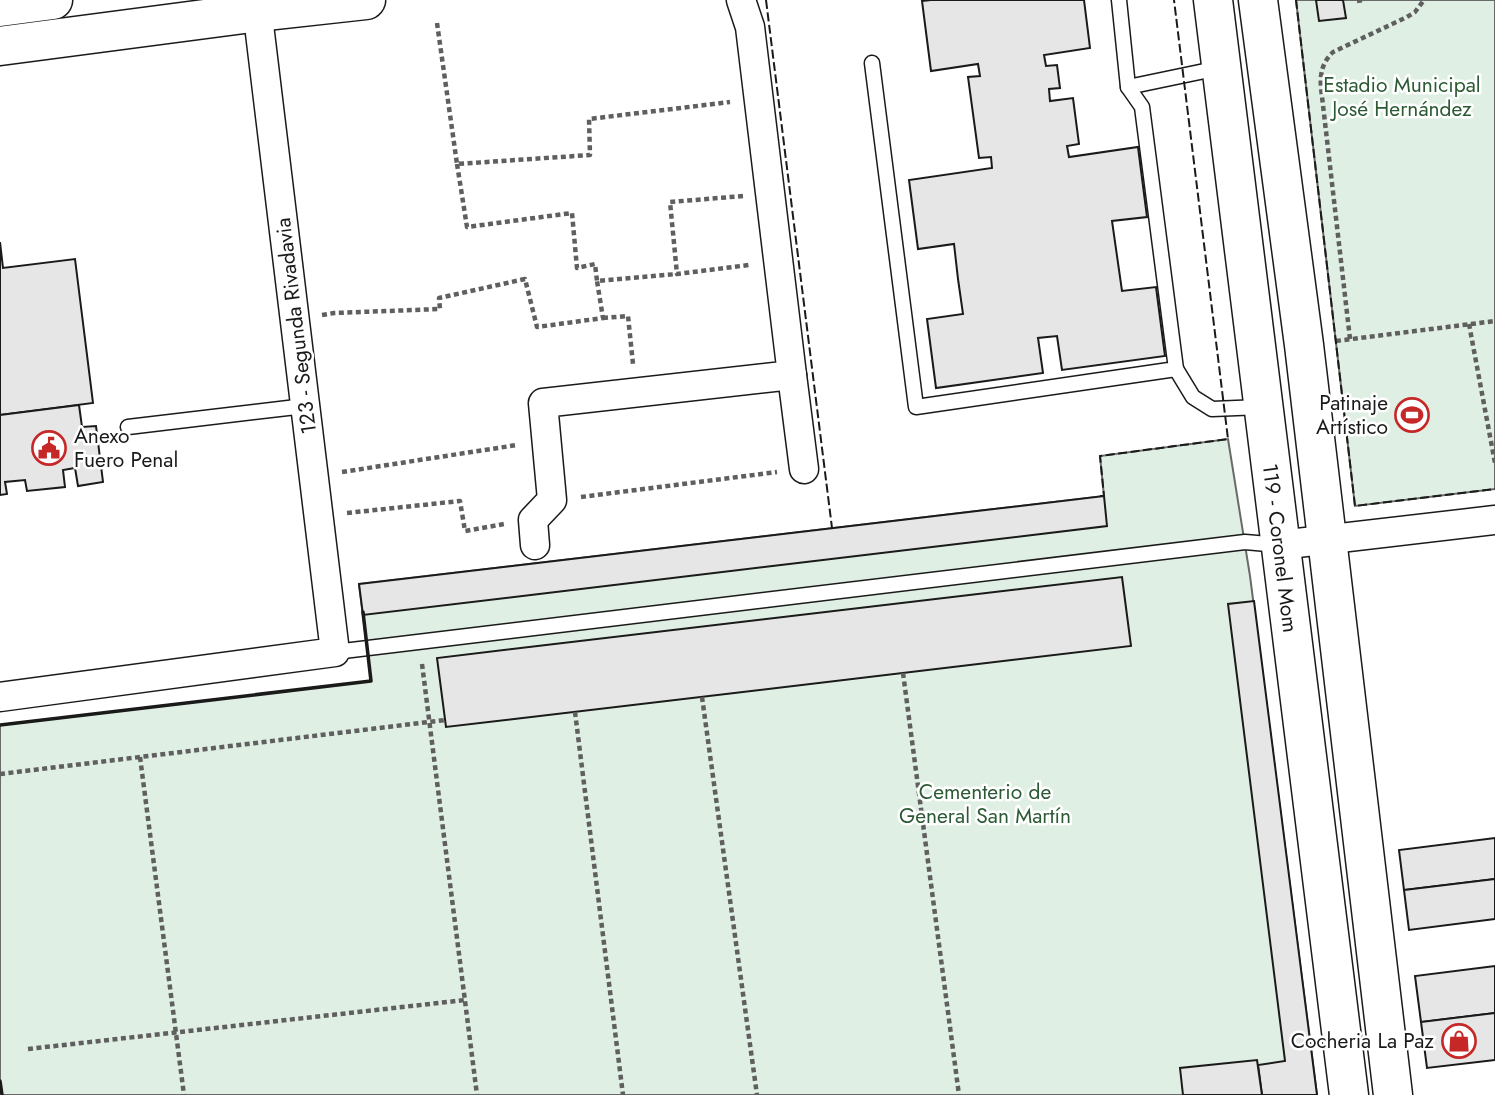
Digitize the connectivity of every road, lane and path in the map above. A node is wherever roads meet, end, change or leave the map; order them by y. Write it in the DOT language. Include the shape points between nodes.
graph roads {
  1 [pos="53,0"];
  2 [pos="366,0"];
  3 [pos="741,0"];
  4 [pos="1119,0"];
  5 [pos="1213,0"];
  6 [pos="1258,0"];
  7 [pos="1365,0"];
  8 [pos="1423,0"];
  9 [pos="1357,1"];
  10 [pos="257,6"];
  11 [pos="0,7"];
  12 [pos="437,23"];
  13 [pos="0,46"];
  14 [pos="872,63"];
  15 [pos="1222,68"];
  16 [pos="1128,88"];
  17 [pos="759,99"];
  18 [pos="457,164"];
  19 [pos="770,193"];
  20 [pos="778,262"];
  21 [pos="677,274"];
  22 [pos="597,281"];
  23 [pos="603,318"];
  24 [pos="295,320"];
  25 [pos="1495,321"];
  26 [pos="1469,324"];
  27 [pos="1350,339"];
  28 [pos="1304,345"];
  29 [pos="1177,369"];
  30 [pos="792,375"];
  31 [pos="637,393"];
  32 [pos="305,406"];
  33 [pos="1263,407"];
  34 [pos="128,426"];
  35 [pos="546,440"];
  36 [pos="1495,463"];
  37 [pos="804,469"];
  38 [pos="314,478"];
  39 [pos="319,517"];
  40 [pos="1495,520"];
  41 [pos="540,522"];
  42 [pos="1326,541"];
  43 [pos="1280,545"];
  44 [pos="419,642"];
  45 [pos="335,652"];
  46 [pos="903,673"];
  47 [pos="0,696"];
  48 [pos="702,697"];
  49 [pos="575,712"];
  50 [pos="445,720"];
  51 [pos="429,723"];
  52 [pos="140,757"];
  53 [pos="0,774"];
  54 [pos="465,1000"];
  55 [pos="175,1032"];
  56 [pos="28,1049"];
  57 [pos="184,1095"];
  58 [pos="477,1095"];
  59 [pos="624,1095"];
  60 [pos="757,1095"];
  61 [pos="959,1095"];
  62 [pos="1349,1095"];
  63 [pos="1393,1095"];
  1 -- 11 [label="main road"];
  2 -- 10 [label="main road"];
  3 -- 17 [label="street" via="750,27"];
  4 -- 16 [label="lane"];
  5 -- 15 [label="main road, 119 - Coronel Mom"];
  6 -- 28 [label="main road"];
  7 -- 9 [label="path"];
  8 -- 27 [label="path" via="1415,12 1333,52 1322,67"];
  10 -- 13 [label="main road"];
  10 -- 24 [label="street, 123 - Segunda Rivadavia"];
  12 -- 18 [label="path"];
  14 -- 29 [label="lane" via="916,407"];
  15 -- 16 [label="lane"];
  15 -- 33 [label="main road, 119 - Coronel Mom"];
  16 -- 29 [label="lane" via="1142,107"];
  17 -- 18 [label="path" via="589,119 590,155"];
  17 -- 19 [label="street"];
  18 -- 22 [label="path" via="467,227 572,213 577,268 595,264"];
  19 -- 20 [label="street"];
  19 -- 21 [label="path" via="670,202"];
  20 -- 21 [label="path"];
  20 -- 30 [label="street"];
  21 -- 22 [label="path"];
  22 -- 23 [label="path"];
  23 -- 24 [label="path" via="537,327 525,279 439,298 440,309 334,313"];
  23 -- 31 [label="path" via="628,316"];
  24 -- 32 [label="street, 123 - Segunda Rivadavia"];
  25 -- 26 [label="path"];
  26 -- 27 [label="path"];
  26 -- 36 [label="path"];
  27 -- 28 [label="path"];
  28 -- 42 [label="main road"];
  29 -- 33 [label="lane" via="1193,397 1212,409"];
  30 -- 31 [label="street"];
  30 -- 37 [label="street"];
  31 -- 35 [label="street" via="543,403"];
  32 -- 34 [label="lane"];
  32 -- 38 [label="street, 123 - Segunda Rivadavia"];
  33 -- 43 [label="main road, 119 - Coronel Mom"];
  35 -- 38 [label="path"];
  35 -- 41 [label="street"];
  37 -- 41 [label="path"];
  38 -- 39 [label="street, 123 - Segunda Rivadavia"];
  39 -- 41 [label="path" via="460,501 465,531"];
  39 -- 45 [label="street, 123 - Segunda Rivadavia"];
  40 -- 42 [label="street"];
  42 -- 43 [label="street"];
  42 -- 63 [label="main road"];
  43 -- 44 [label="lane" via="1245,542"];
  43 -- 62 [label="main road, 119 - Coronel Mom"];
  44 -- 45 [label="lane"];
  44 -- 51 [label="path"];
  45 -- 47 [label="street"];
  46 -- 61 [label="path"];
  48 -- 60 [label="path"];
  49 -- 59 [label="path"];
  50 -- 51 [label="path"];
  51 -- 52 [label="path"];
  51 -- 54 [label="path"];
  52 -- 53 [label="path"];
  52 -- 55 [label="path"];
  54 -- 55 [label="path"];
  54 -- 58 [label="path"];
  55 -- 56 [label="path"];
  55 -- 57 [label="path"];
}
